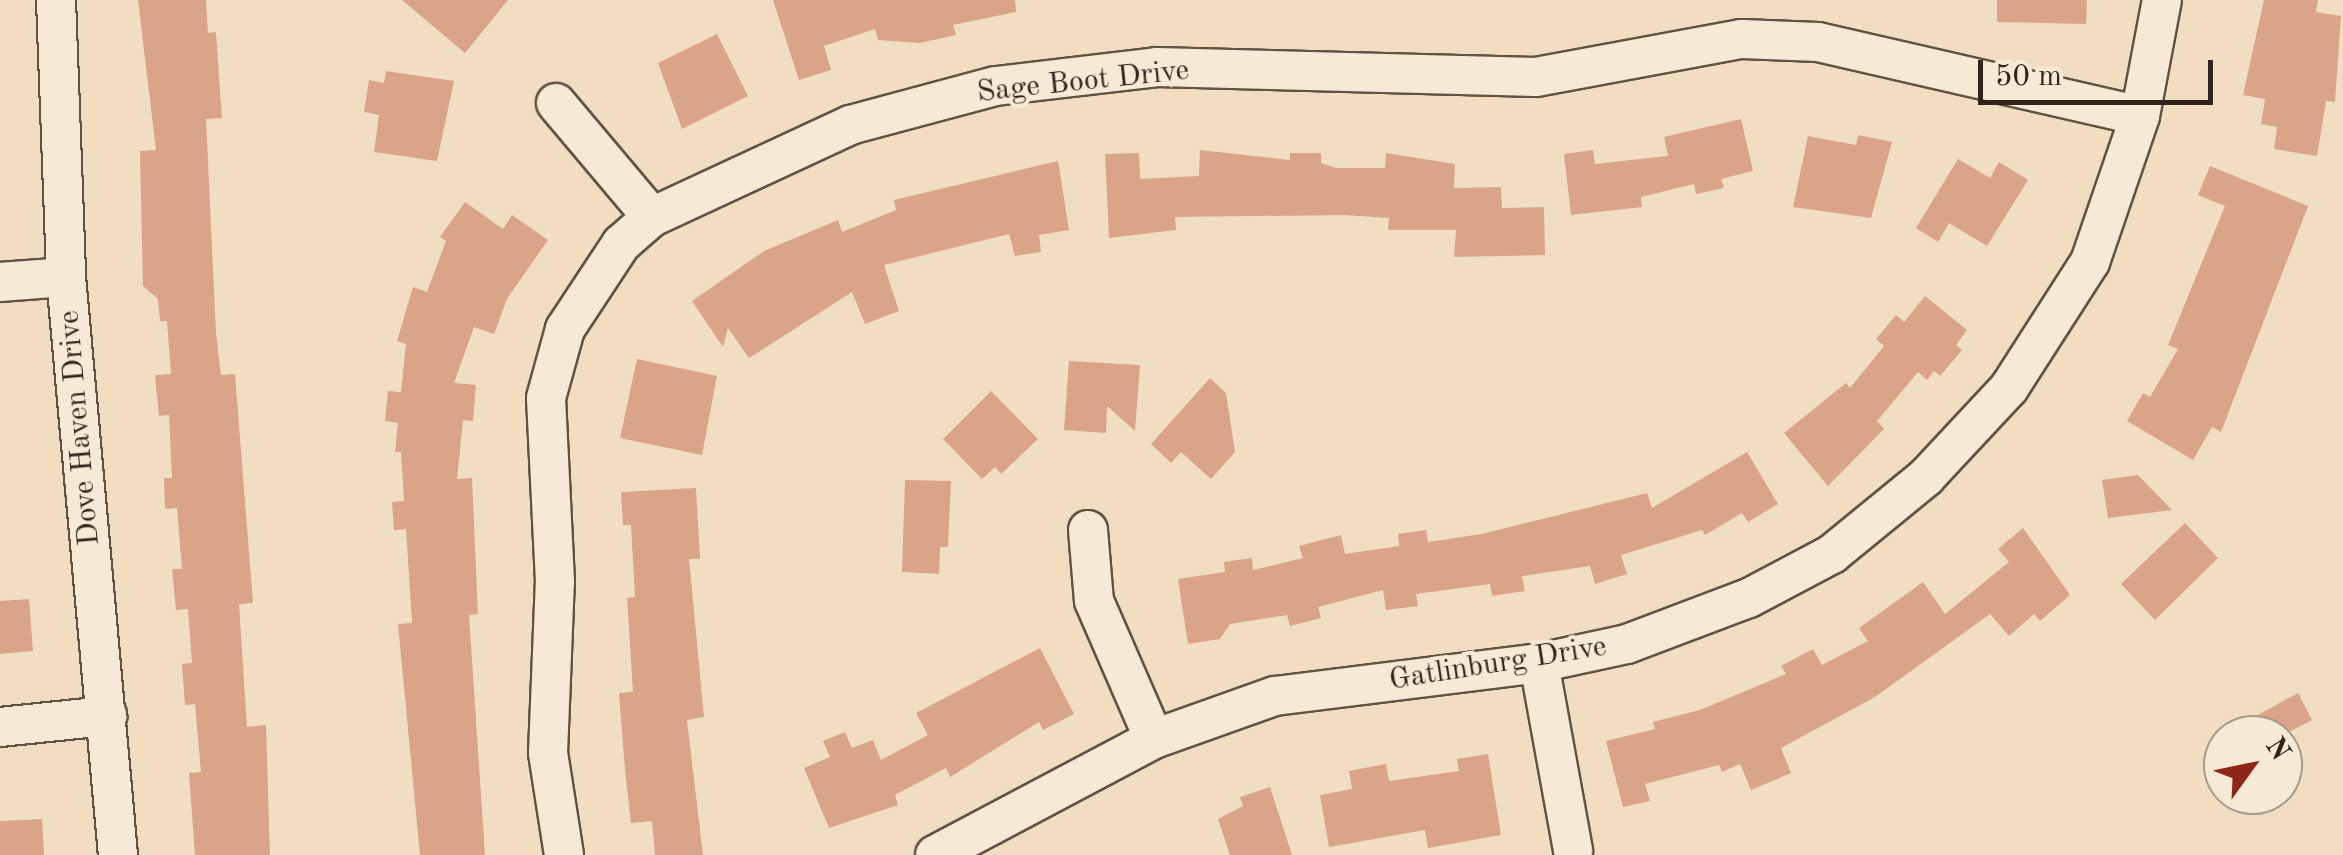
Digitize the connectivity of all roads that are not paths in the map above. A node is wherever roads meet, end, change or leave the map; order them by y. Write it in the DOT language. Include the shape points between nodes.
graph roads {
  1 [pos="56,0"];
  2 [pos="2162,0"];
  3 [pos="556,103"];
  4 [pos="2140,116"];
  5 [pos="652,217"];
  6 [pos="66,276"];
  7 [pos="0,282"];
  8 [pos="1088,530"];
  9 [pos="1539,664"];
  10 [pos="107,716"];
  11 [pos="0,727"];
  12 [pos="1154,740"];
  13 [pos="1573,851"];
  14 [pos="118,855"];
  15 [pos="564,855"];
  16 [pos="936,855"];
  1 -- 6 [label="street, Dove Haven Drive"];
  2 -- 4 [label="street, Gatlinburg Drive"];
  3 -- 5 [label="street"];
  4 -- 5 [label="street, Sage Boot Drive" via="1818,42 1742,39 1536,78 1157,68 996,86 850,124"];
  4 -- 9 [label="street, Gatlinburg Drive" via="2090,262 2009,388 1926,476 1832,554 1748,598 1627,644"];
  5 -- 15 [label="street, Sage Boot Drive" via="621,244 565,329 546,398 554,582 548,753"];
  6 -- 7 [label="street"];
  6 -- 10 [label="street, Dove Haven Drive"];
  8 -- 12 [label="street" via="1094,601"];
  9 -- 12 [label="street, Gatlinburg Drive" via="1275,696"];
  9 -- 13 [label="street"];
  10 -- 11 [label="street"];
  10 -- 14 [label="street, Dove Haven Drive"];
  12 -- 16 [label="street, Gatlinburg Drive"];
}
